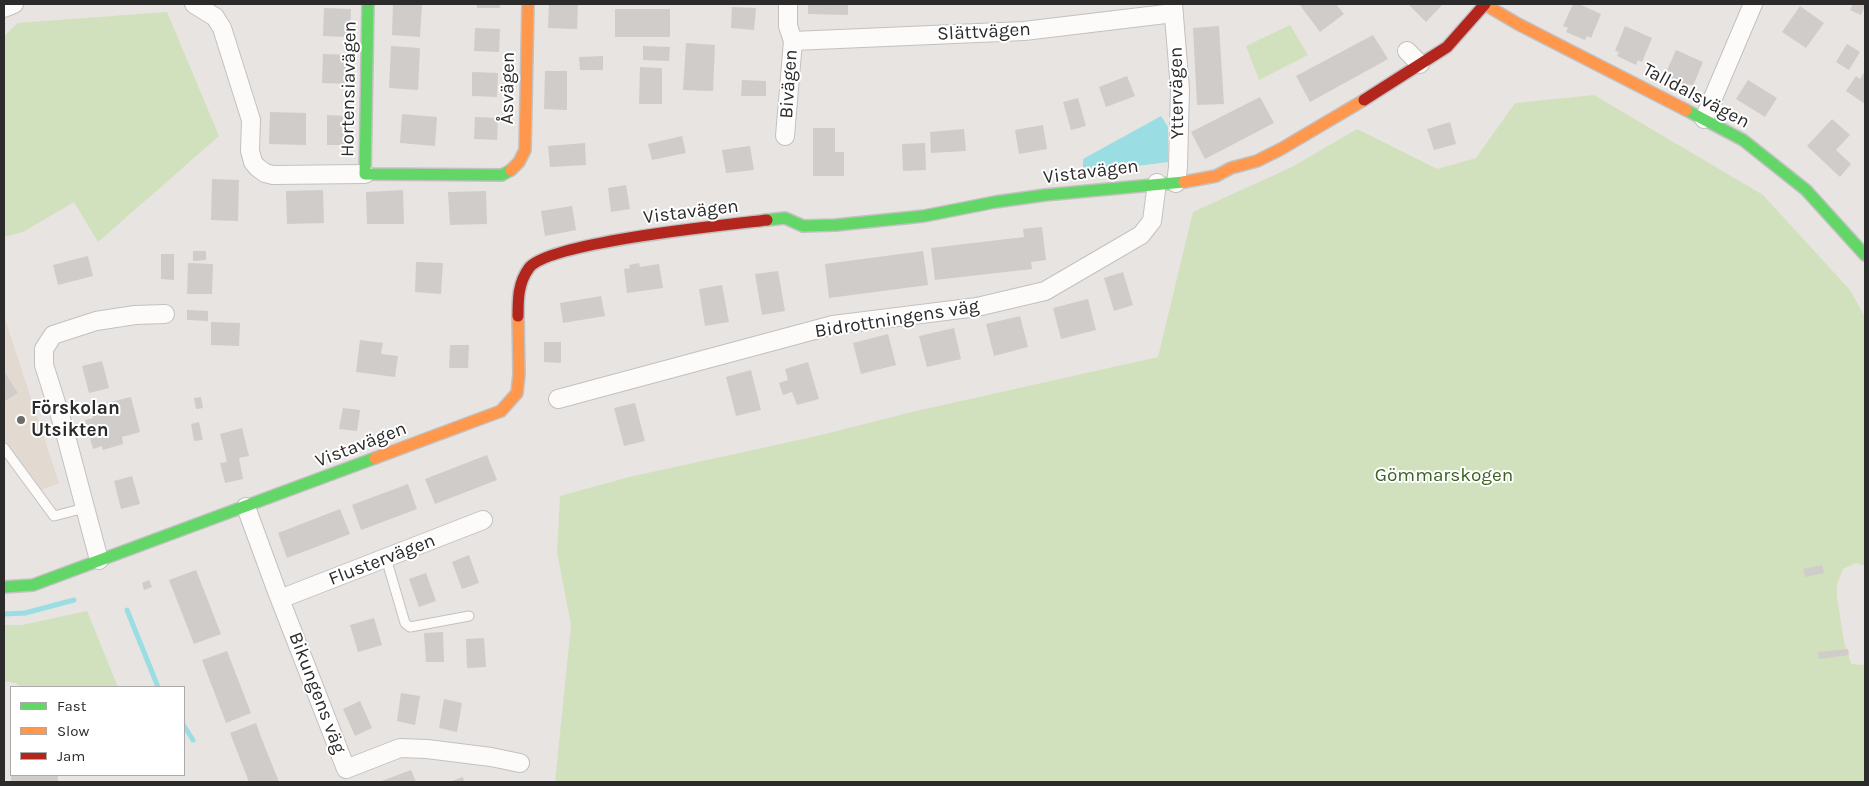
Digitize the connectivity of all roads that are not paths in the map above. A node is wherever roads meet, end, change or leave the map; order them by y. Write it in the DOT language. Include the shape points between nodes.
graph roads {
  1 [pos="14,4"];
  2 [pos="194,4"];
  3 [pos="368,4"];
  4 [pos="528,4"];
  5 [pos="788,4"];
  6 [pos="1484,4"];
  7 [pos="1753,4"];
  8 [pos="4,8"];
  9 [pos="1173,8"];
  10 [pos="793,41"];
  11 [pos="1407,51"];
  12 [pos="1420,64"];
  13 [pos="1704,119"];
  14 [pos="785,136"];
  15 [pos="514,170"];
  16 [pos="365,174"];
  17 [pos="1156,182"];
  18 [pos="1176,183"];
  19 [pos="1865,255"];
  20 [pos="164,314"];
  21 [pos="558,399"];
  22 [pos="4,448"];
  23 [pos="246,507"];
  24 [pos="85,508"];
  25 [pos="484,520"];
  26 [pos="386,558"];
  27 [pos="99,560"];
  28 [pos="4,587"];
  29 [pos="280,599"];
  30 [pos="469,616"];
  31 [pos="520,763"];
  32 [pos="349,776"];
  1 -- 8 [label="street"];
  2 -- 16 [label="street" via="214,17 222,28 251,120 250,151 257,168 273,174"];
  3 -- 16 [label="street, Hortensiavägen"];
  4 -- 15 [label="street, Åsvägen" via="525,150"];
  5 -- 10 [label="street, Bivägen" via="788,26"];
  6 -- 12 [label="street, Vistavägen" via="1447,47"];
  6 -- 13 [label="street, Talldalsvägen"];
  7 -- 13 [label="street"];
  9 -- 10 [label="street, Slättvägen" via="1024,31"];
  9 -- 18 [label="street, Yttervägen" via="1180,89"];
  10 -- 14 [label="street, Bivägen"];
  11 -- 12 [label="street"];
  12 -- 18 [label="street, Vistavägen" via="1281,149 1216,176"];
  13 -- 19 [label="street, Talldalsvägen" via="1743,140 1788,174"];
  15 -- 16 [label="street, Hortensiavägen" via="502,175"];
  17 -- 18 [label="street, Vistavägen"];
  17 -- 21 [label="street, Bidrottningens väg" via="1152,220 1141,235 1045,291 977,307 834,325"];
  17 -- 23 [label="street, Vistavägen" via="995,202 924,216 836,225 803,226 785,218 666,232 542,258 529,268 518,291 517,393 502,411"];
  20 -- 24 [label="street" via="96,322 53,335 44,349 44,366"];
  22 -- 24 [label="lane" via="54,516"];
  23 -- 27 [label="street, Vistavägen"];
  23 -- 29 [label="street, Bikungens väg"];
  24 -- 27 [label="street"];
  25 -- 26 [label="street, Flustervägen"];
  26 -- 29 [label="street, Flustervägen"];
  26 -- 30 [label="lane" via="405,624 410,627"];
  27 -- 28 [label="street, Vistavägen" via="33,585"];
  29 -- 32 [label="street, Bikungens väg"];
  31 -- 32 [label="street, Bikungens väg" via="400,748"];
}
